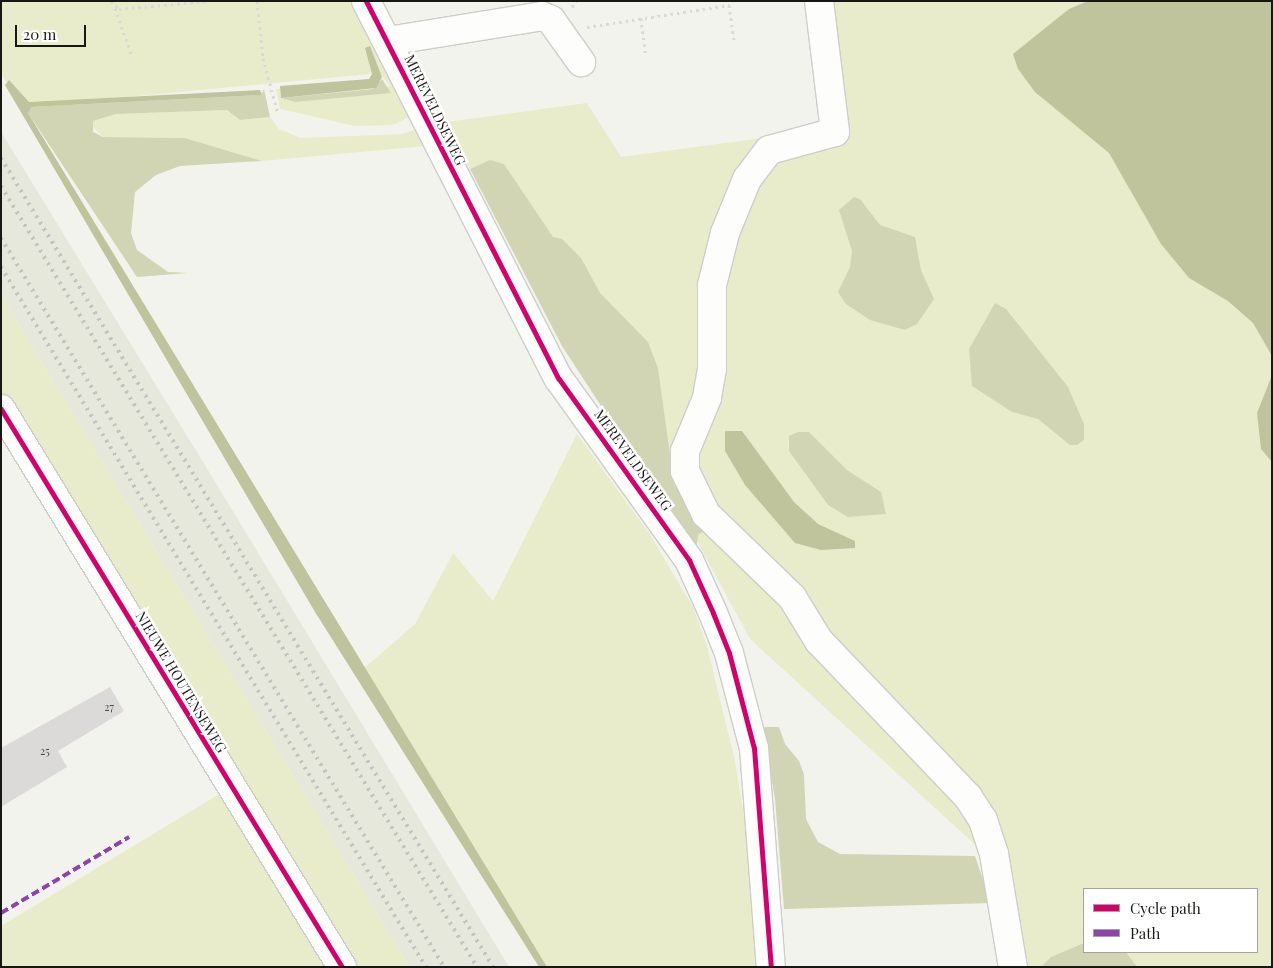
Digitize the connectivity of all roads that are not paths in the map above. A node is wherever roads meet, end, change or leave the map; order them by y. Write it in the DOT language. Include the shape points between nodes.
graph roads {
  1 [pos="366,1"];
  2 [pos="819,1"];
  3 [pos="388,41"];
  4 [pos="581,62"];
  5 [pos="1,408"];
  6 [pos="342,967"];
  7 [pos="771,967"];
  8 [pos="1013,967"];
  1 -- 3 [label="street, MEREVELDSEWEG"];
  2 -- 8 [label="street" via="835,132 769,150 747,180 725,233 712,285 712,369 707,398 686,451 685,471 706,514 792,597 819,641 968,797 983,820 994,854"];
  3 -- 4 [label="street" via="542,16 551,20"];
  3 -- 7 [label="street, MEREVELDSEWEG" via="559,379 689,560 713,612 729,653 754,748"];
  5 -- 6 [label="street, NIEUWE HOUTENSEWEG"];
}
